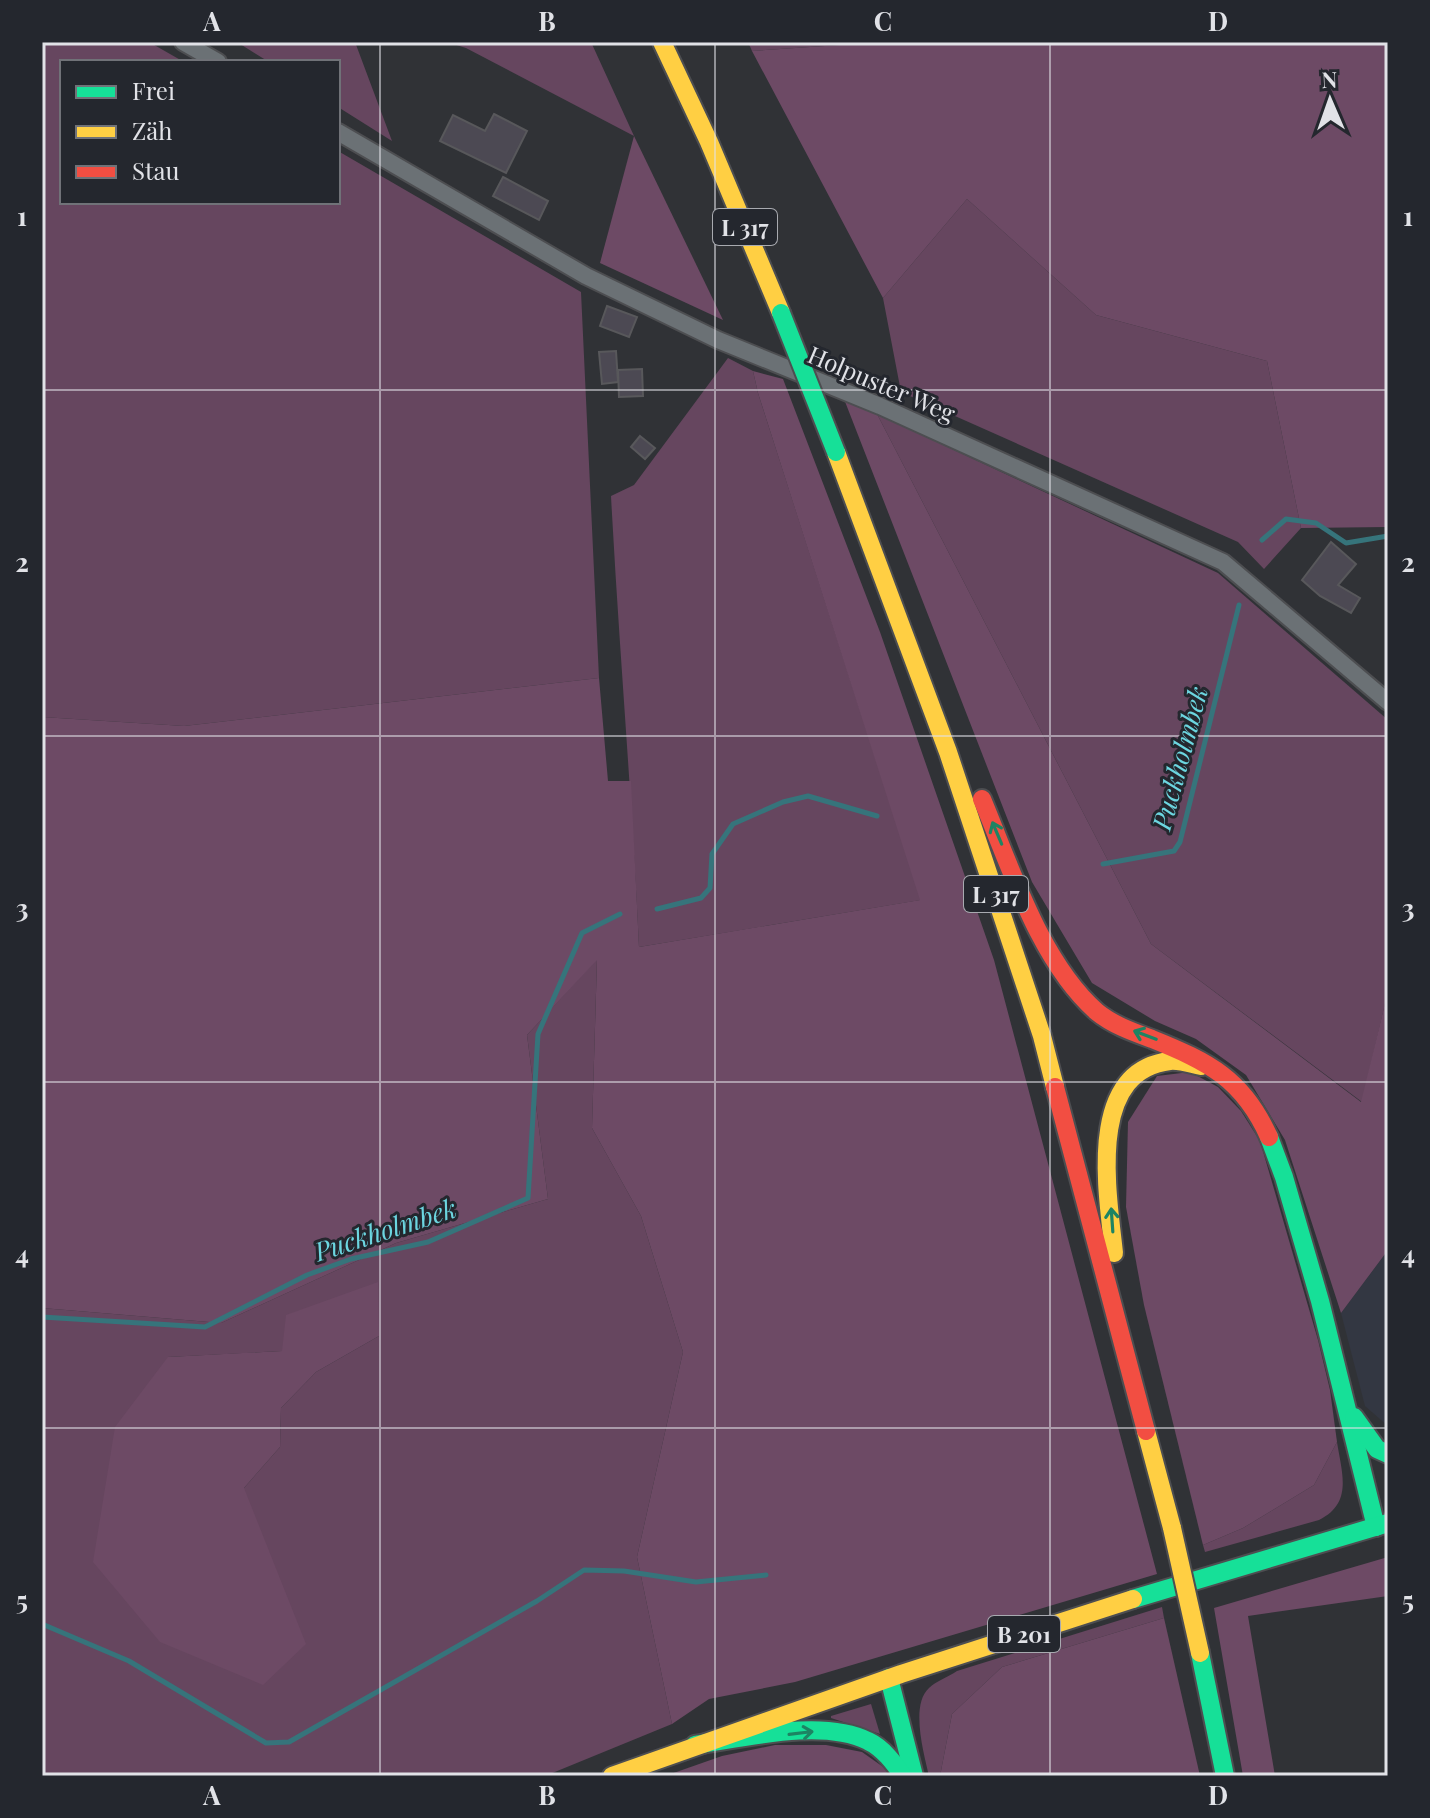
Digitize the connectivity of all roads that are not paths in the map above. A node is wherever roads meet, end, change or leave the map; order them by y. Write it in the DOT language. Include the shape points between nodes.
graph roads {
  1 [pos="183,42"];
  2 [pos="662,42"];
  3 [pos="214,60"];
  4 [pos="340,133"];
  5 [pos="1388,702"];
  6 [pos="948,752"];
  7 [pos="1215,1068"];
  8 [pos="1120,1325"];
  9 [pos="1348,1409"];
  10 [pos="1388,1454"];
  11 [pos="1382,1525"];
  12 [pos="889,1678"];
  13 [pos="695,1745"];
  14 [pos="612,1776"];
  15 [pos="903,1776"];
  16 [pos="914,1776"];
  17 [pos="1225,1776"];
  1 -- 3 [label="street"];
  2 -- 6 [label="main road, L 317, bridge" via="781,313"];
  4 -- 5 [label="street, Holpuster Weg" via="599,283 1223,562"];
  7 -- 6 [label="main road, one-way" via="1099,1014 1080,995 1033,915 980,794"];
  6 -- 8 [label="main road, L 317" via="1042,1036"];
  8 -- 7 [label="main road, one-way" via="1106,1149 1119,1094 1130,1078 1171,1061"];
  7 -- 9 [label="main road" via="1245,1095 1274,1146"];
  8 -- 17 [label="main road, bridge" via="1172,1528"];
  9 -- 10 [label="main road" via="1377,1449"];
  9 -- 11 [label="main road"];
  11 -- 12 [label="main road, B 201"];
  12 -- 13 [label="main road, B 201"];
  12 -- 16 [label="main road"];
  13 -- 14 [label="main road, B 201"];
  13 -- 15 [label="main road, one-way" via="829,1730 866,1739 889,1756"];
}
